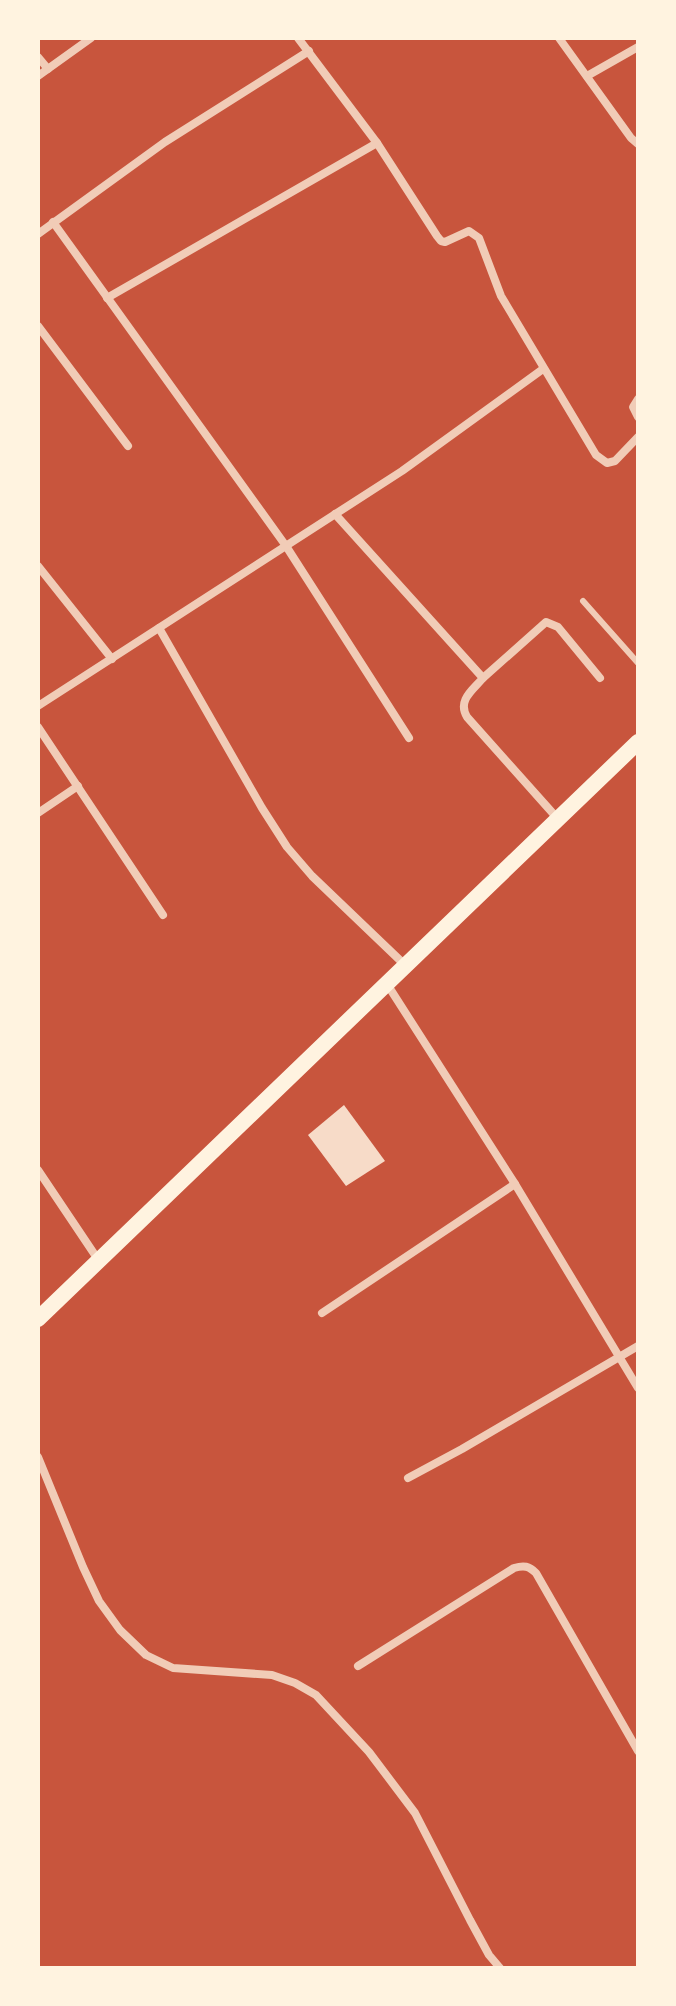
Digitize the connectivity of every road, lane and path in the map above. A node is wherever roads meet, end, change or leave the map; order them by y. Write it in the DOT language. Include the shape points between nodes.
graph roads {
  1 [pos="91,38"];
  2 [pos="298,38"];
  3 [pos="559,38"];
  4 [pos="638,47"];
  5 [pos="309,51"];
  6 [pos="38,57"];
  7 [pos="48,69"];
  8 [pos="38,76"];
  9 [pos="587,76"];
  10 [pos="377,143"];
  11 [pos="638,144"];
  12 [pos="53,222"];
  13 [pos="38,234"];
  14 [pos="107,298"];
  15 [pos="38,326"];
  16 [pos="543,369"];
  17 [pos="638,399"];
  18 [pos="638,417"];
  19 [pos="638,437"];
  20 [pos="128,446"];
  21 [pos="335,514"];
  22 [pos="286,546"];
  23 [pos="38,566"];
  24 [pos="583,601"];
  25 [pos="159,628"];
  26 [pos="112,659"];
  27 [pos="638,663"];
  28 [pos="483,678"];
  29 [pos="600,678"];
  30 [pos="38,706"];
  31 [pos="38,727"];
  32 [pos="409,738"];
  33 [pos="638,742"];
  34 [pos="78,786"];
  35 [pos="38,813"];
  36 [pos="558,819"];
  37 [pos="163,915"];
  38 [pos="406,966"];
  39 [pos="387,983"];
  40 [pos="38,1170"];
  41 [pos="515,1184"];
  42 [pos="99,1261"];
  43 [pos="322,1313"];
  44 [pos="38,1319"];
  45 [pos="638,1346"];
  46 [pos="619,1357"];
  47 [pos="638,1388"];
  48 [pos="38,1457"];
  49 [pos="408,1478"];
  50 [pos="358,1666"];
  51 [pos="638,1751"];
  52 [pos="500,1968"];
  1 -- 7 [label="street"];
  2 -- 5 [label="street"];
  3 -- 9 [label="street"];
  4 -- 9 [label="street"];
  5 -- 10 [label="street"];
  5 -- 12 [label="street" via="165,142"];
  6 -- 7 [label="street"];
  7 -- 8 [label="street"];
  9 -- 11 [label="street"];
  10 -- 14 [label="street"];
  10 -- 16 [label="street" via="441,241 469,231 479,238 501,296"];
  12 -- 13 [label="street"];
  12 -- 14 [label="street"];
  14 -- 22 [label="street"];
  15 -- 20 [label="street"];
  16 -- 19 [label="street" via="601,460 615,461"];
  16 -- 21 [label="street"];
  17 -- 18 [label="street" via="633,407"];
  21 -- 22 [label="street"];
  21 -- 28 [label="street"];
  22 -- 25 [label="street"];
  22 -- 32 [label="street"];
  23 -- 26 [label="street"];
  24 -- 27 [label="lane"];
  25 -- 26 [label="street"];
  25 -- 38 [label="street" via="287,847"];
  26 -- 30 [label="street"];
  28 -- 29 [label="street" via="546,622 558,627"];
  28 -- 36 [label="street" via="463,710"];
  31 -- 34 [label="street"];
  33 -- 36 [label="main road"];
  34 -- 35 [label="street"];
  34 -- 37 [label="street"];
  36 -- 38 [label="main road"];
  38 -- 39 [label="main road"];
  39 -- 41 [label="street"];
  39 -- 42 [label="main road"];
  40 -- 42 [label="street"];
  41 -- 43 [label="street"];
  41 -- 46 [label="street"];
  42 -- 44 [label="main road"];
  45 -- 46 [label="street"];
  46 -- 47 [label="street"];
  46 -- 49 [label="street"];
  48 -- 52 [label="street" via="99,1601 120,1630 146,1655 173,1668 272,1675 316,1695 415,1813"];
  50 -- 51 [label="street" via="525,1566 536,1573"];
}
